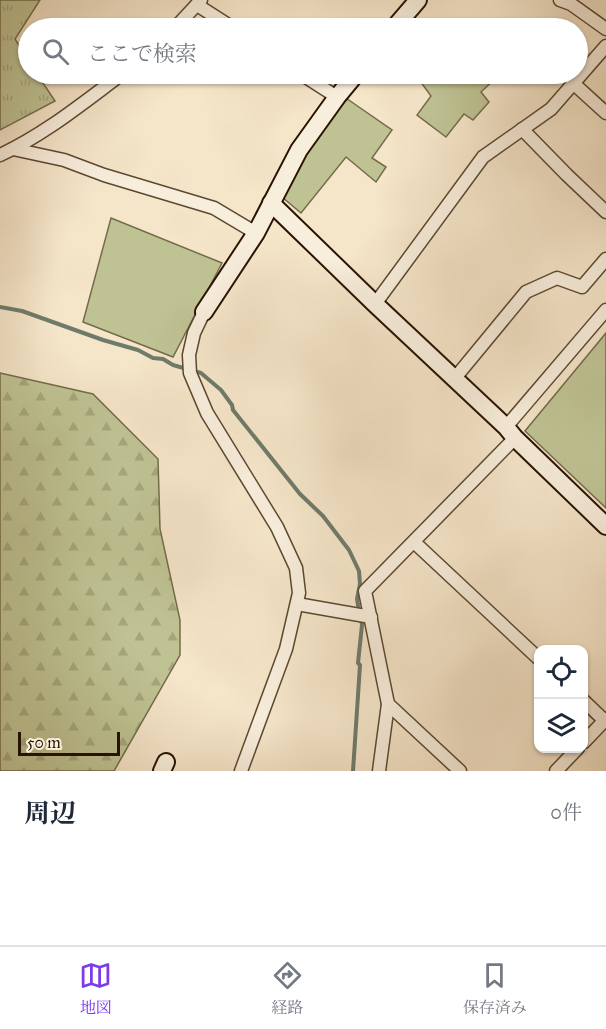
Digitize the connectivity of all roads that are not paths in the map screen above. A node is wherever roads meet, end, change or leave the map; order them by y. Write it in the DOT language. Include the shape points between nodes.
graph roads {
  1 [pos="418,0"];
  2 [pos="560,0"];
  3 [pos="199,2"];
  4 [pos="184,18"];
  5 [pos="220,18"];
  6 [pos="403,18"];
  7 [pos="606,29"];
  8 [pos="606,46"];
  9 [pos="588,66"];
  10 [pos="109,84"];
  11 [pos="317,84"];
  12 [pos="348,84"];
  13 [pos="572,84"];
  14 [pos="574,84"];
  15 [pos="337,97"];
  16 [pos="606,113"];
  17 [pos="522,129"];
  18 [pos="13,149"];
  19 [pos="0,155"];
  20 [pos="271,203"];
  21 [pos="606,212"];
  22 [pos="256,233"];
  23 [pos="606,259"];
  24 [pos="375,304"];
  25 [pos="606,310"];
  26 [pos="204,312"];
  27 [pos="454,378"];
  28 [pos="510,432"];
  29 [pos="606,526"];
  30 [pos="414,542"];
  31 [pos="297,604"];
  32 [pos="371,617"];
  33 [pos="534,654"];
  34 [pos="388,704"];
  35 [pos="588,705"];
  36 [pos="606,721"];
  37 [pos="588,738"];
  38 [pos="573,753"];
  39 [pos="241,771"];
  40 [pos="379,771"];
  41 [pos="460,771"];
  42 [pos="556,771"];
  1 -- 6 [label="street"];
  2 -- 7 [label="street"];
  3 -- 4 [label="street"];
  3 -- 5 [label="street"];
  8 -- 9 [label="street"];
  10 -- 18 [label="street"];
  11 -- 15 [label="street"];
  12 -- 15 [label="street"];
  13 -- 17 [label="street" via="551,109"];
  14 -- 16 [label="street"];
  15 -- 20 [label="street" via="299,150"];
  17 -- 21 [label="street"];
  17 -- 24 [label="street" via="483,157"];
  18 -- 19 [label="street"];
  18 -- 22 [label="street" via="64,160 214,208"];
  20 -- 22 [label="street"];
  20 -- 24 [label="street"];
  22 -- 26 [label="street"];
  23 -- 27 [label="street" via="582,287 557,278 526,292"];
  24 -- 27 [label="street"];
  25 -- 28 [label="street"];
  26 -- 31 [label="street" via="194,333 190,373 207,412 278,527 296,568"];
  27 -- 28 [label="street"];
  28 -- 29 [label="street"];
  28 -- 30 [label="street"];
  30 -- 32 [label="street" via="365,591"];
  30 -- 33 [label="street"];
  31 -- 32 [label="street"];
  31 -- 39 [label="street" via="286,649"];
  32 -- 34 [label="street"];
  34 -- 40 [label="street"];
  34 -- 41 [label="street"];
  35 -- 36 [label="street"];
  36 -- 37 [label="street"];
  38 -- 42 [label="street"];
}
